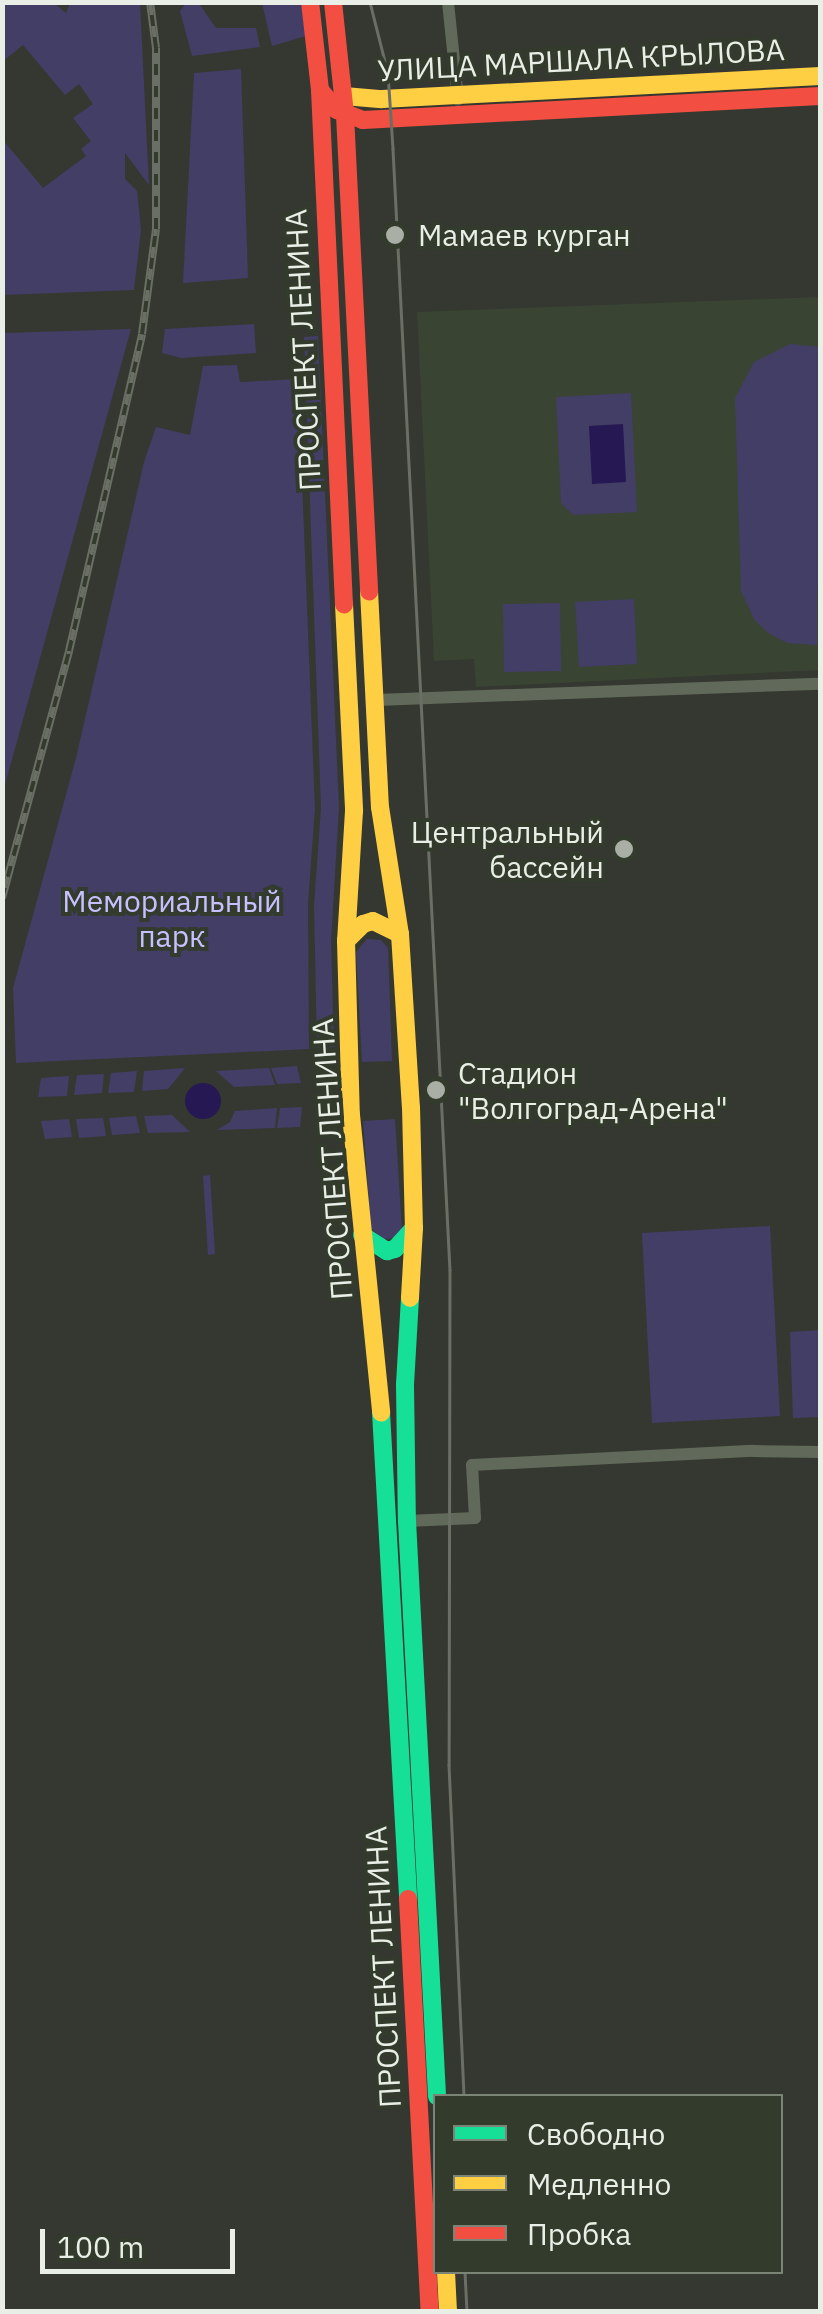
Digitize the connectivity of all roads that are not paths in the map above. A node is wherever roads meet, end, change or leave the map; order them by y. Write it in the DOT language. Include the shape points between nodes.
graph roads {
  1 [pos="310,2"];
  2 [pos="333,2"];
  3 [pos="448,2"];
  4 [pos="820,76"];
  5 [pos="320,90"];
  6 [pos="457,95"];
  7 [pos="820,96"];
  8 [pos="344,106"];
  9 [pos="460,116"];
  10 [pos="820,684"];
  11 [pos="376,700"];
  12 [pos="400,934"];
  13 [pos="346,940"];
  14 [pos="414,1228"];
  15 [pos="362,1235"];
  16 [pos="820,1452"];
  17 [pos="407,1521"];
  18 [pos="437,2094"];
  19 [pos="446,2274"];
  20 [pos="430,2312"];
  21 [pos="448,2312"];
  1 -- 5 [label="main road, ПРОСПЕКТ ЛЕНИНА"];
  2 -- 8 [label="main road, ПРОСПЕКТ ЛЕНИНА"];
  3 -- 6 [label="street"];
  4 -- 6 [label="main road, УЛИЦА МАРШАЛА КРЫЛОВА"];
  5 -- 8 [label="main road"];
  5 -- 13 [label="main road, ПРОСПЕКТ ЛЕНИНА" via="354,811"];
  6 -- 8 [label="main road, УЛИЦА МАРШАЛА КРЫЛОВА"];
  6 -- 9 [label="street"];
  7 -- 9 [label="main road, УЛИЦА МАРШАЛА КРЫЛОВА"];
  8 -- 9 [label="main road, УЛИЦА МАРШАЛА КРЫЛОВА" via="363,120"];
  8 -- 11 [label="main road, ПРОСПЕКТ ЛЕНИНА"];
  10 -- 11 [label="street"];
  11 -- 12 [label="main road, ПРОСПЕКТ ЛЕНИНА" via="380,807"];
  12 -- 13 [label="main road" via="373,921"];
  12 -- 14 [label="main road, ПРОСПЕКТ ЛЕНИНА"];
  13 -- 15 [label="main road, ПРОСПЕКТ ЛЕНИНА"];
  14 -- 15 [label="main road" via="387,1251"];
  14 -- 17 [label="main road, ПРОСПЕКТ ЛЕНИНА" via="405,1385"];
  15 -- 20 [label="main road, ПРОСПЕКТ ЛЕНИНА" via="380,1393"];
  16 -- 17 [label="street" via="472,1465 475,1518"];
  17 -- 18 [label="main road, ПРОСПЕКТ ЛЕНИНА"];
  19 -- 21 [label="main road"];
}
